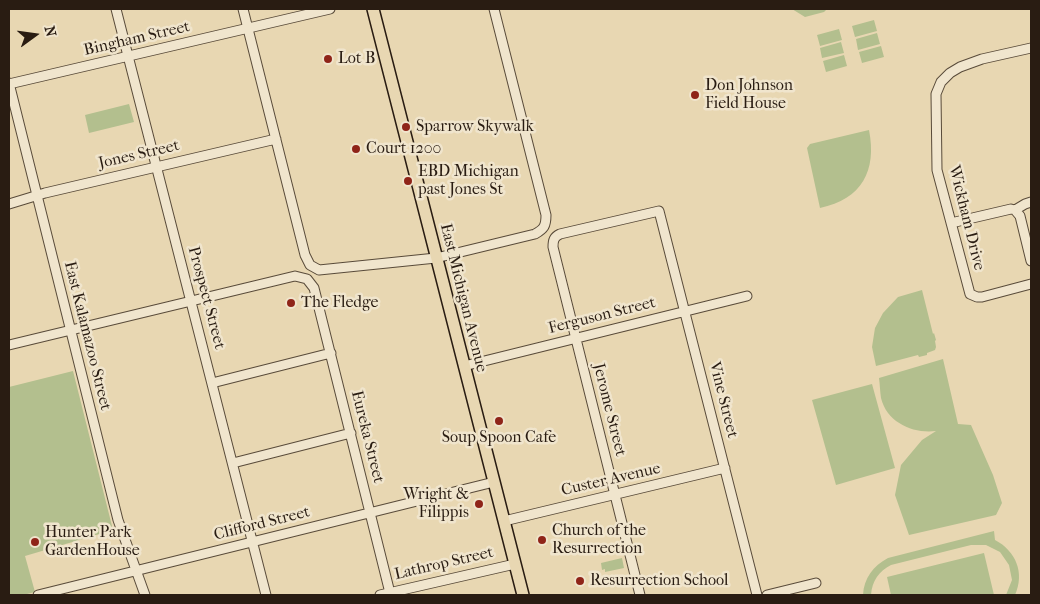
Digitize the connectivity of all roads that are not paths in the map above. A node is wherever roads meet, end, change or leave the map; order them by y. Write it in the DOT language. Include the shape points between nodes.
graph roads {
  1 [pos="116,9"];
  2 [pos="243,9"];
  3 [pos="330,9"];
  4 [pos="373,9"];
  5 [pos="494,9"];
  6 [pos="248,28"];
  7 [pos="1031,48"];
  8 [pos="128,56"];
  9 [pos="9,83"];
  10 [pos="276,139"];
  11 [pos="156,166"];
  12 [pos="36,196"];
  13 [pos="1031,202"];
  14 [pos="9,204"];
  15 [pos="1015,210"];
  16 [pos="951,224"];
  17 [pos="559,235"];
  18 [pos="436,258"];
  19 [pos="1031,261"];
  20 [pos="1031,284"];
  21 [pos="747,296"];
  22 [pos="191,301"];
  23 [pos="685,311"];
  24 [pos="70,330"];
  25 [pos="575,338"];
  26 [pos="9,344"];
  27 [pos="331,353"];
  28 [pos="464,366"];
  29 [pos="212,383"];
  30 [pos="351,433"];
  31 [pos="233,463"];
  32 [pos="725,468"];
  33 [pos="494,482"];
  34 [pos="614,495"];
  35 [pos="371,512"];
  36 [pos="504,521"];
  37 [pos="252,542"];
  38 [pos="515,564"];
  39 [pos="136,570"];
  40 [pos="816,584"];
  41 [pos="390,592"];
  42 [pos="38,595"];
  43 [pos="145,595"];
  44 [pos="266,595"];
  45 [pos="380,595"];
  46 [pos="523,595"];
  47 [pos="640,595"];
  48 [pos="757,595"];
  49 [pos="767,595"];
  1 -- 8 [label="street, Prospect Street"];
  2 -- 6 [label="street"];
  3 -- 6 [label="street, Bingham Street"];
  4 -- 18 [label="main road, East Michigan Avenue"];
  5 -- 18 [label="street" via="546,224 535,234"];
  6 -- 8 [label="street, Bingham Street"];
  6 -- 10 [label="street"];
  7 -- 16 [label="street, Wickham Drive" via="960,67 941,82 936,94 937,170"];
  8 -- 9 [label="street, Bingham Street"];
  8 -- 11 [label="street, Prospect Street"];
  9 -- 12 [label="street, East Kalamazoo Street"];
  10 -- 11 [label="street, Jones Street"];
  10 -- 18 [label="street" via="305,255 314,268 330,270"];
  11 -- 12 [label="street, Jones Street"];
  11 -- 22 [label="street, Prospect Street"];
  12 -- 14 [label="street, Jones Street"];
  12 -- 24 [label="street, East Kalamazoo Street"];
  13 -- 15 [label="street"];
  15 -- 16 [label="street"];
  15 -- 19 [label="street" via="1020,216"];
  16 -- 20 [label="street, Wickham Drive" via="972,296 982,297"];
  17 -- 23 [label="street, Vine Street" via="659,211"];
  17 -- 25 [label="street, Jerome Street" via="555,237 553,247"];
  18 -- 28 [label="main road, East Michigan Avenue"];
  21 -- 23 [label="street, Ferguson Street"];
  22 -- 24 [label="street"];
  22 -- 27 [label="street, Eureka Street" via="295,276 307,278 314,288"];
  22 -- 29 [label="street, Prospect Street"];
  23 -- 25 [label="street, Ferguson Street"];
  23 -- 32 [label="street, Vine Street"];
  24 -- 26 [label="street"];
  24 -- 39 [label="street, East Kalamazoo Street" via="118,520"];
  25 -- 28 [label="street, Ferguson Street"];
  25 -- 34 [label="street, Jerome Street"];
  27 -- 29 [label="street"];
  27 -- 30 [label="street, Eureka Street"];
  28 -- 33 [label="main road, East Michigan Avenue"];
  29 -- 31 [label="street, Prospect Street"];
  30 -- 31 [label="street"];
  30 -- 35 [label="street, Eureka Street"];
  31 -- 37 [label="street, Prospect Street"];
  32 -- 34 [label="street, Custer Avenue"];
  32 -- 48 [label="street, Vine Street"];
  33 -- 35 [label="street, Clifford Street"];
  33 -- 36 [label="main road, East Michigan Avenue"];
  34 -- 36 [label="street, Custer Avenue"];
  34 -- 47 [label="street, Jerome Street"];
  35 -- 37 [label="street, Clifford Street"];
  35 -- 41 [label="street, Eureka Street"];
  36 -- 38 [label="main road, East Michigan Avenue"];
  37 -- 39 [label="street, Clifford Street"];
  37 -- 44 [label="street, Prospect Street"];
  38 -- 41 [label="street, Lathrop Street"];
  38 -- 46 [label="main road, East Michigan Avenue"];
  39 -- 42 [label="street, Clifford Street"];
  39 -- 43 [label="street, East Kalamazoo Street"];
  40 -- 49 [label="street"];
  41 -- 45 [label="street, Lathrop Street"];
}
